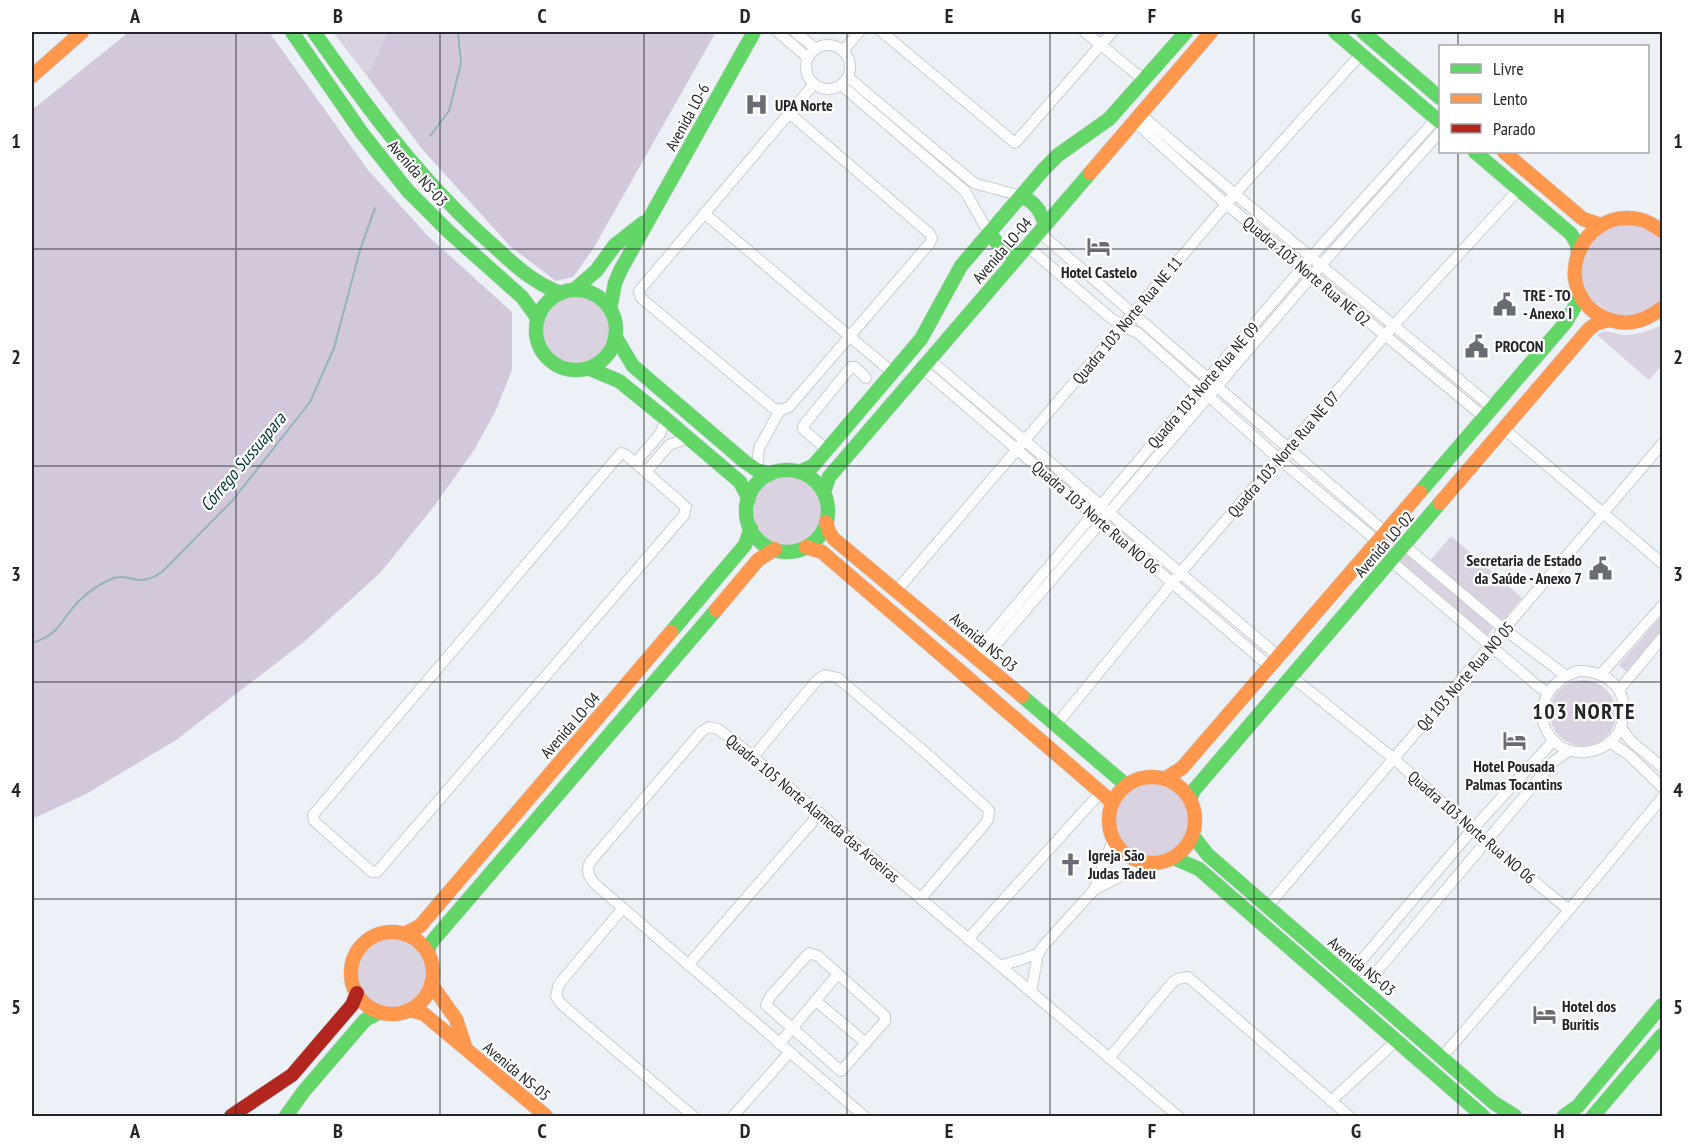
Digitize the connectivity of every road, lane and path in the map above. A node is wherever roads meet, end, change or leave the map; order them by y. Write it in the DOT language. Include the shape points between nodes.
graph roads {
  1 [pos="82,32"];
  2 [pos="291,32"];
  3 [pos="314,32"];
  4 [pos="754,32"];
  5 [pos="778,32"];
  6 [pos="795,32"];
  7 [pos="859,32"];
  8 [pos="882,32"];
  9 [pos="1084,32"];
  10 [pos="1112,32"];
  11 [pos="1186,32"];
  12 [pos="1211,32"];
  13 [pos="1335,32"];
  14 [pos="1363,32"];
  15 [pos="1100,45"];
  16 [pos="843,51"];
  17 [pos="812,54"];
  18 [pos="1360,54"];
  19 [pos="32,76"];
  20 [pos="1144,80"];
  21 [pos="844,81"];
  22 [pos="814,84"];
  23 [pos="1439,97"];
  24 [pos="789,113"];
  25 [pos="1137,118"];
  26 [pos="1439,124"];
  27 [pos="1475,153"];
  28 [pos="1505,153"];
  29 [pos="1519,189"];
  30 [pos="1234,195"];
  31 [pos="1021,196"];
  32 [pos="1226,204"];
  33 [pos="704,213"];
  34 [pos="1662,214"];
  35 [pos="649,218"];
  36 [pos="1648,222"];
  37 [pos="1601,225"];
  38 [pos="1042,229"];
  39 [pos="1662,231"];
  40 [pos="989,233"];
  41 [pos="1022,251"];
  42 [pos="1578,252"];
  43 [pos="1311,257"];
  44 [pos="1322,264"];
  45 [pos="1303,267"];
  46 [pos="1313,274"];
  47 [pos="568,292"];
  48 [pos="1581,296"];
  49 [pos="610,309"];
  50 [pos="1132,313"];
  51 [pos="1660,313"];
  52 [pos="538,319"];
  53 [pos="1610,320"];
  54 [pos="1394,325"];
  55 [pos="1122,326"];
  56 [pos="615,336"];
  57 [pos="1385,336"];
  58 [pos="849,337"];
  59 [pos="926,364"];
  60 [pos="588,368"];
  61 [pos="893,373"];
  62 [pos="866,378"];
  63 [pos="1213,382"];
  64 [pos="1205,391"];
  65 [pos="780,410"];
  66 [pos="1488,412"];
  67 [pos="666,419"];
  68 [pos="1504,429"];
  69 [pos="688,438"];
  70 [pos="1025,439"];
  71 [pos="1662,444"];
  72 [pos="1017,448"];
  73 [pos="1288,448"];
  74 [pos="827,450"];
  75 [pos="1280,459"];
  76 [pos="635,463"];
  77 [pos="646,472"];
  78 [pos="763,472"];
  79 [pos="799,472"];
  80 [pos="824,492"];
  81 [pos="748,499"];
  82 [pos="1101,513"];
  83 [pos="1604,514"];
  84 [pos="826,522"];
  85 [pos="751,528"];
  86 [pos="1381,537"];
  87 [pos="1404,545"];
  88 [pos="806,547"];
  89 [pos="775,549"];
  90 [pos="1391,561"];
  91 [pos="1662,563"];
  92 [pos="1181,572"];
  93 [pos="1172,583"];
  94 [pos="897,590"];
  95 [pos="1662,606"];
  96 [pos="1505,630"];
  97 [pos="1662,638"];
  98 [pos="1491,646"];
  99 [pos="978,658"];
  100 [pos="1274,661"];
  101 [pos="1601,674"];
  102 [pos="1565,675"];
  103 [pos="1292,677"];
  104 [pos="1619,690"];
  105 [pos="1548,692"];
  106 [pos="1056,725"];
  107 [pos="1621,728"];
  108 [pos="1553,741"];
  109 [pos="1610,742"];
  110 [pos="1567,752"];
  111 [pos="753,757"];
  112 [pos="1393,758"];
  113 [pos="1662,767"];
  114 [pos="1166,778"];
  115 [pos="1126,785"];
  116 [pos="1662,787"];
  117 [pos="1101,792"];
  118 [pos="1662,798"];
  119 [pos="1190,799"];
  120 [pos="1112,802"];
  121 [pos="820,813"];
  122 [pos="1472,830"];
  123 [pos="1193,836"];
  124 [pos="1113,839"];
  125 [pos="1486,842"];
  126 [pos="1174,858"];
  127 [pos="1146,863"];
  128 [pos="1094,890"];
  129 [pos="921,898"];
  130 [pos="1267,907"];
  131 [pos="623,908"];
  132 [pos="1569,910"];
  133 [pos="404,934"];
  134 [pos="968,939"];
  135 [pos="429,954"];
  136 [pos="1038,954"];
  137 [pos="688,965"];
  138 [pos="1000,966"];
  139 [pos="837,974"];
  140 [pos="1348,975"];
  141 [pos="431,984"];
  142 [pos="1363,988"];
  143 [pos="1031,992"];
  144 [pos="357,993"];
  145 [pos="816,1001"];
  146 [pos="1662,1005"];
  147 [pos="410,1010"];
  148 [pos="380,1012"];
  149 [pos="796,1032"];
  150 [pos="1662,1035"];
  151 [pos="1396,1041"];
  152 [pos="866,1044"];
  153 [pos="785,1049"];
  154 [pos="468,1051"];
  155 [pos="1442,1057"];
  156 [pos="1109,1058"];
  157 [pos="1331,1101"];
  158 [pos="231,1116"];
  159 [pos="286,1116"];
  160 [pos="546,1116"];
  161 [pos="693,1116"];
  162 [pos="733,1116"];
  163 [pos="864,1116"];
  164 [pos="1178,1116"];
  165 [pos="1349,1116"];
  166 [pos="1483,1116"];
  167 [pos="1515,1116"];
  168 [pos="1564,1116"];
  169 [pos="1593,1116"];
  1 -- 19 [label="street"];
  2 -- 52 [label="street, Avenida NS-03" via="396,176 448,231 522,297"];
  3 -- 47 [label="street, Avenida NS-03" via="384,130 435,191 531,277 546,287"];
  4 -- 35 [label="street, Avenida LO-6"];
  5 -- 17 [label="street"];
  6 -- 17 [label="street"];
  7 -- 16 [label="street"];
  8 -- 15 [label="street" via="1015,143"];
  9 -- 15 [label="street"];
  10 -- 15 [label="street"];
  11 -- 20 [label="street, Avenida LO-04"];
  12 -- 25 [label="street, Avenida LO-04"];
  13 -- 18 [label="street"];
  14 -- 23 [label="street"];
  15 -- 20 [label="street"];
  16 -- 17 [label="street" via="830,45"];
  16 -- 21 [label="street" via="850,68"];
  17 -- 22 [label="street" via="807,72"];
  18 -- 26 [label="street"];
  18 -- 30 [label="street, Quadra 103 Norte Rua NE 11"];
  20 -- 31 [label="street, Avenida LO-04" via="1103,126 1058,155"];
  21 -- 22 [label="street" via="827,89"];
  21 -- 31 [label="street" via="974,183"];
  21 -- 40 [label="street" via="965,191"];
  22 -- 24 [label="street"];
  24 -- 33 [label="street"];
  24 -- 58 [label="street" via="931,236 930,243"];
  25 -- 30 [label="street, Quadra 103 Norte Rua NE 02"];
  25 -- 32 [label="street, Quadra 103 Norte Rua NE 02"];
  25 -- 38 [label="street, Avenida LO-04"];
  26 -- 43 [label="street, Quadra 103 Norte Rua NE 09"];
  26 -- 44 [label="street, Quadra 103 Norte Rua NE 09"];
  27 -- 29 [label="street"];
  28 -- 37 [label="street" via="1583,219"];
  29 -- 42 [label="street" via="1571,234"];
  29 -- 54 [label="street, Quadra 103 Norte Rua NE 07"];
  30 -- 32 [label="street, Quadra 103 Norte Rua NE 11"];
  30 -- 43 [label="street, Quadra 103 Norte Rua NE 02"];
  31 -- 38 [label="street" via="1035,203"];
  31 -- 40 [label="street, Avenida LO-04"];
  32 -- 45 [label="street, Quadra 103 Norte Rua NE 02"];
  32 -- 50 [label="street, Quadra 103 Norte Rua NE 11"];
  33 -- 58 [label="street"];
  33 -- 65 [label="street" via="639,293"];
  34 -- 36 [label="street"];
  35 -- 47 [label="street" via="615,245 592,275"];
  35 -- 49 [label="street, Avenida LO-6" via="618,274"];
  36 -- 37 [label="street" via="1624,218"];
  36 -- 39 [label="street"];
  37 -- 42 [label="street"];
  38 -- 41 [label="street, Avenida LO-04"];
  38 -- 50 [label="street"];
  40 -- 41 [label="street" via="1009,255"];
  40 -- 61 [label="street, Avenida LO-04" via="961,266 927,332"];
  41 -- 55 [label="street"];
  41 -- 59 [label="street, Avenida LO-04"];
  42 -- 48 [label="street" via="1575,272"];
  43 -- 44 [label="street, Quadra 103 Norte Rua NE 02"];
  43 -- 45 [label="street, Quadra 103 Norte Rua NE 09"];
  44 -- 46 [label="street, Quadra 103 Norte Rua NE 09"];
  44 -- 54 [label="street, Quadra 103 Norte Rua NE 02"];
  45 -- 46 [label="street, Quadra 103 Norte Rua NE 02"];
  45 -- 63 [label="street, Quadra 103 Norte Rua NE 09"];
  46 -- 57 [label="street, Quadra 103 Norte Rua NE 02"];
  46 -- 63 [label="street, Quadra 103 Norte Rua NE 09"];
  47 -- 49 [label="street, Avenida NS-03" via="594,294"];
  47 -- 52 [label="street" via="547,303"];
  48 -- 53 [label="street" via="1593,311"];
  48 -- 66 [label="street, Avenida LO-02" via="1554,337"];
  49 -- 56 [label="street"];
  50 -- 55 [label="street, Quadra 103 Norte Rua NE 11"];
  50 -- 63 [label="street"];
  51 -- 53 [label="street" via="1635,322"];
  52 -- 60 [label="street" via="537,339 548,358 566,368"];
  53 -- 68 [label="street, Avenida LO-02" via="1591,327"];
  54 -- 57 [label="street, Quadra 103 Norte Rua NE 07"];
  54 -- 66 [label="street, Quadra 103 Norte Rua NE 02"];
  55 -- 64 [label="street" via="1138,333"];
  55 -- 70 [label="street, Quadra 103 Norte Rua NE 11"];
  56 -- 60 [label="street" via="606,356"];
  56 -- 78 [label="street" via="633,366"];
  57 -- 66 [label="street, Quadra 103 Norte Rua NE 02"];
  57 -- 73 [label="street, Quadra 103 Norte Rua NE 07"];
  58 -- 61 [label="street"];
  58 -- 65 [label="street" via="789,407"];
  59 -- 70 [label="street, Quadra 103 Norte Rua NO 06"];
  59 -- 72 [label="street, Quadra 103 Norte Rua NO 06"];
  59 -- 80 [label="street, Avenida LO-04" via="829,477"];
  60 -- 67 [label="street" via="620,381"];
  61 -- 74 [label="street, Avenida LO-04"];
  62 -- 74 [label="street" via="855,367 850,368 803,426 806,434"];
  63 -- 64 [label="street, Quadra 103 Norte Rua NE 09"];
  63 -- 73 [label="street"];
  64 -- 75 [label="street"];
  64 -- 82 [label="street, Quadra 103 Norte Rua NE 09"];
  65 -- 78 [label="street" via="759,448"];
  66 -- 86 [label="street, Avenida LO-02"];
  67 -- 69 [label="street"];
  67 -- 76 [label="street" via="660,434"];
  68 -- 83 [label="street"];
  68 -- 87 [label="street, Avenida LO-02"];
  69 -- 77 [label="street" via="669,445"];
  69 -- 81 [label="street" via="742,484"];
  70 -- 72 [label="street, Quadra 103 Norte Rua NE 11"];
  70 -- 82 [label="street, Quadra 103 Norte Rua NO 06"];
  71 -- 83 [label="street, Qd 103 Norte Rua NO 05"];
  72 -- 82 [label="street, Quadra 103 Norte Rua NO 06"];
  72 -- 94 [label="street, Quadra 103 Norte Rua NE 11"];
  73 -- 75 [label="street, Quadra 103 Norte Rua NE 07"];
  73 -- 86 [label="street"];
  74 -- 79 [label="street, Avenida LO-04" via="812,466"];
  75 -- 86 [label="street"];
  75 -- 92 [label="street, Quadra 103 Norte Rua NE 07"];
  76 -- 77 [label="street"];
  76 -- 77 [label="street" via="620,454 313,815 314,821 372,872 377,872 684,515 686,507"];
  78 -- 79 [label="street"];
  78 -- 81 [label="street"];
  79 -- 80 [label="street" via="814,480"];
  80 -- 84 [label="street" via="828,506"];
  81 -- 85 [label="street"];
  82 -- 92 [label="street, Quadra 103 Norte Rua NO 06"];
  82 -- 93 [label="street, Quadra 103 Norte Rua NO 06"];
  82 -- 99 [label="street, Quadra 103 Norte Rua NE 09"];
  83 -- 91 [label="street"];
  83 -- 96 [label="street, Qd 103 Norte Rua NO 05"];
  84 -- 88 [label="street" via="819,536"];
  84 -- 94 [label="street, Avenida NS-03" via="834,539"];
  85 -- 89 [label="street" via="760,541"];
  85 -- 133 [label="street, Avenida LO-04" via="745,545 418,928"];
  86 -- 100 [label="street, Avenida LO-02"];
  87 -- 90 [label="street, Avenida LO-02"];
  87 -- 96 [label="street"];
  88 -- 89 [label="street" via="792,551"];
  88 -- 117 [label="street" via="822,552"];
  89 -- 135 [label="street" via="758,560 435,938"];
  90 -- 98 [label="street"];
  90 -- 103 [label="street, Avenida LO-02"];
  92 -- 93 [label="street, Quadra 103 Norte Rua NE 07"];
  92 -- 100 [label="street, Quadra 103 Norte Rua NO 06"];
  93 -- 100 [label="street, Quadra 103 Norte Rua NO 06"];
  93 -- 106 [label="street, Quadra 103 Norte Rua NE 07"];
  94 -- 99 [label="street, Avenida NS-03"];
  95 -- 101 [label="street"];
  96 -- 98 [label="street, Qd 103 Norte Rua NO 05"];
  96 -- 102 [label="street"];
  97 -- 104 [label="street"];
  98 -- 105 [label="street"];
  98 -- 112 [label="street, Qd 103 Norte Rua NO 05"];
  99 -- 106 [label="street, Avenida NS-03"];
  100 -- 114 [label="street, Avenida LO-02" via="1182,768"];
  101 -- 102 [label="street" via="1578,670"];
  101 -- 104 [label="street"];
  102 -- 105 [label="street"];
  103 -- 112 [label="street, Quadra 103 Norte Rua NO 06"];
  103 -- 119 [label="street, Avenida LO-02"];
  104 -- 107 [label="street" via="1624,706"];
  105 -- 108 [label="street" via="1543,716"];
  106 -- 115 [label="street, Avenida NS-03"];
  107 -- 109 [label="street"];
  107 -- 113 [label="street"];
  108 -- 110 [label="street"];
  108 -- 122 [label="street"];
  109 -- 110 [label="street" via="1584,753"];
  109 -- 116 [label="street"];
  110 -- 125 [label="street" via="1553,762"];
  111 -- 121 [label="street, Quadra 105 Norte Alameda das Aroeiras"];
  111 -- 129 [label="street" via="817,680 825,675 838,678 989,810 986,824"];
  111 -- 131 [label="street, Quadra 105 Norte Alameda das Aroeiras" via="718,729 712,727 701,732 589,865 591,879"];
  112 -- 122 [label="street, Quadra 103 Norte Rua NO 06"];
  112 -- 130 [label="street, Qd 103 Norte Rua NO 05"];
  114 -- 115 [label="street" via="1144,777"];
  114 -- 119 [label="street"];
  115 -- 120 [label="street"];
  117 -- 120 [label="street"];
  117 -- 134 [label="street"];
  118 -- 132 [label="street"];
  119 -- 123 [label="street" via="1195,808"];
  120 -- 124 [label="street" via="1109,819"];
  121 -- 129 [label="street, Quadra 105 Norte Alameda das Aroeiras"];
  121 -- 137 [label="street"];
  122 -- 125 [label="street, Quadra 103 Norte Rua NO 06"];
  122 -- 140 [label="street"];
  123 -- 126 [label="street"];
  123 -- 130 [label="street, Avenida NS-03" via="1208,855"];
  124 -- 127 [label="street" via="1121,851"];
  124 -- 128 [label="street"];
  125 -- 132 [label="street, Quadra 103 Norte Rua NO 06"];
  125 -- 142 [label="street"];
  126 -- 127 [label="street"];
  126 -- 151 [label="street, Avenida NS-03" via="1199,869"];
  127 -- 128 [label="street"];
  128 -- 136 [label="street"];
  129 -- 134 [label="street, Quadra 105 Norte Alameda das Aroeiras"];
  130 -- 140 [label="street, Avenida NS-03"];
  131 -- 137 [label="street, Quadra 105 Norte Alameda das Aroeiras"];
  131 -- 161 [label="street" via="559,984 556,996"];
  132 -- 155 [label="street"];
  133 -- 135 [label="street"];
  133 -- 144 [label="street" via="379,935 360,949 352,971"];
  134 -- 138 [label="street, Quadra 105 Norte Alameda das Aroeiras"];
  135 -- 141 [label="street"];
  136 -- 138 [label="street"];
  136 -- 143 [label="street"];
  137 -- 153 [label="street, Quadra 105 Norte Alameda das Aroeiras"];
  138 -- 143 [label="street, Quadra 105 Norte Alameda das Aroeiras"];
  139 -- 145 [label="street"];
  139 -- 149 [label="street" via="809,953 766,1002"];
  139 -- 152 [label="street" via="885,1016 885,1022"];
  140 -- 142 [label="street, Avenida NS-03"];
  141 -- 147 [label="street" via="424,998"];
  141 -- 154 [label="street, Avenida NS-05" via="456,1019 458,1034"];
  142 -- 155 [label="street, Avenida NS-03"];
  143 -- 156 [label="street, Quadra 105 Norte Alameda das Aroeiras"];
  144 -- 148 [label="street"];
  144 -- 158 [label="street" via="352,1005 292,1075"];
  145 -- 149 [label="street"];
  145 -- 152 [label="street"];
  146 -- 168 [label="street" via="1578,1106"];
  147 -- 148 [label="street"];
  147 -- 154 [label="street, Avenida NS-05" via="424,1014"];
  148 -- 159 [label="street" via="365,1020"];
  149 -- 152 [label="street" via="841,1071"];
  149 -- 153 [label="street"];
  150 -- 169 [label="street"];
  151 -- 157 [label="street"];
  151 -- 166 [label="street, Avenida NS-03"];
  153 -- 162 [label="street"];
  153 -- 163 [label="street, Quadra 105 Norte Alameda das Aroeiras"];
  154 -- 160 [label="street, Avenida NS-05"];
  155 -- 167 [label="street, Avenida NS-03" via="1494,1103"];
  156 -- 157 [label="street" via="1172,984 1188,977"];
  156 -- 164 [label="street, Quadra 105 Norte Alameda das Aroeiras"];
  157 -- 165 [label="street"];
}
